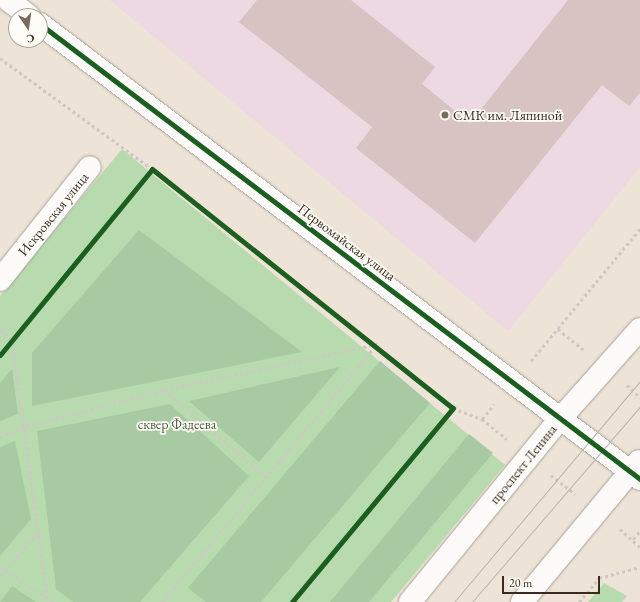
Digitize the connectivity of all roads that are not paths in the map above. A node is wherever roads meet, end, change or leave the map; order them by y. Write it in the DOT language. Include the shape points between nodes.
graph roads {
  1 [pos="8,0"];
  2 [pos="18,8"];
  3 [pos="48,30"];
  4 [pos="90,167"];
  5 [pos="0,280"];
  6 [pos="640,329"];
  7 [pos="560,419"];
  8 [pos="637,470"];
  9 [pos="410,602"];
  10 [pos="522,602"];
  1 -- 2 [label="street"];
  3 -- 7 [label="street, Первомайская улица"];
  4 -- 5 [label="street, Искровская улица"];
  6 -- 7 [label="street, проспект Ленина"];
  7 -- 8 [label="street, Первомайская улица"];
  7 -- 9 [label="street, проспект Ленина"];
  8 -- 10 [label="street" via="598,510"];
}
